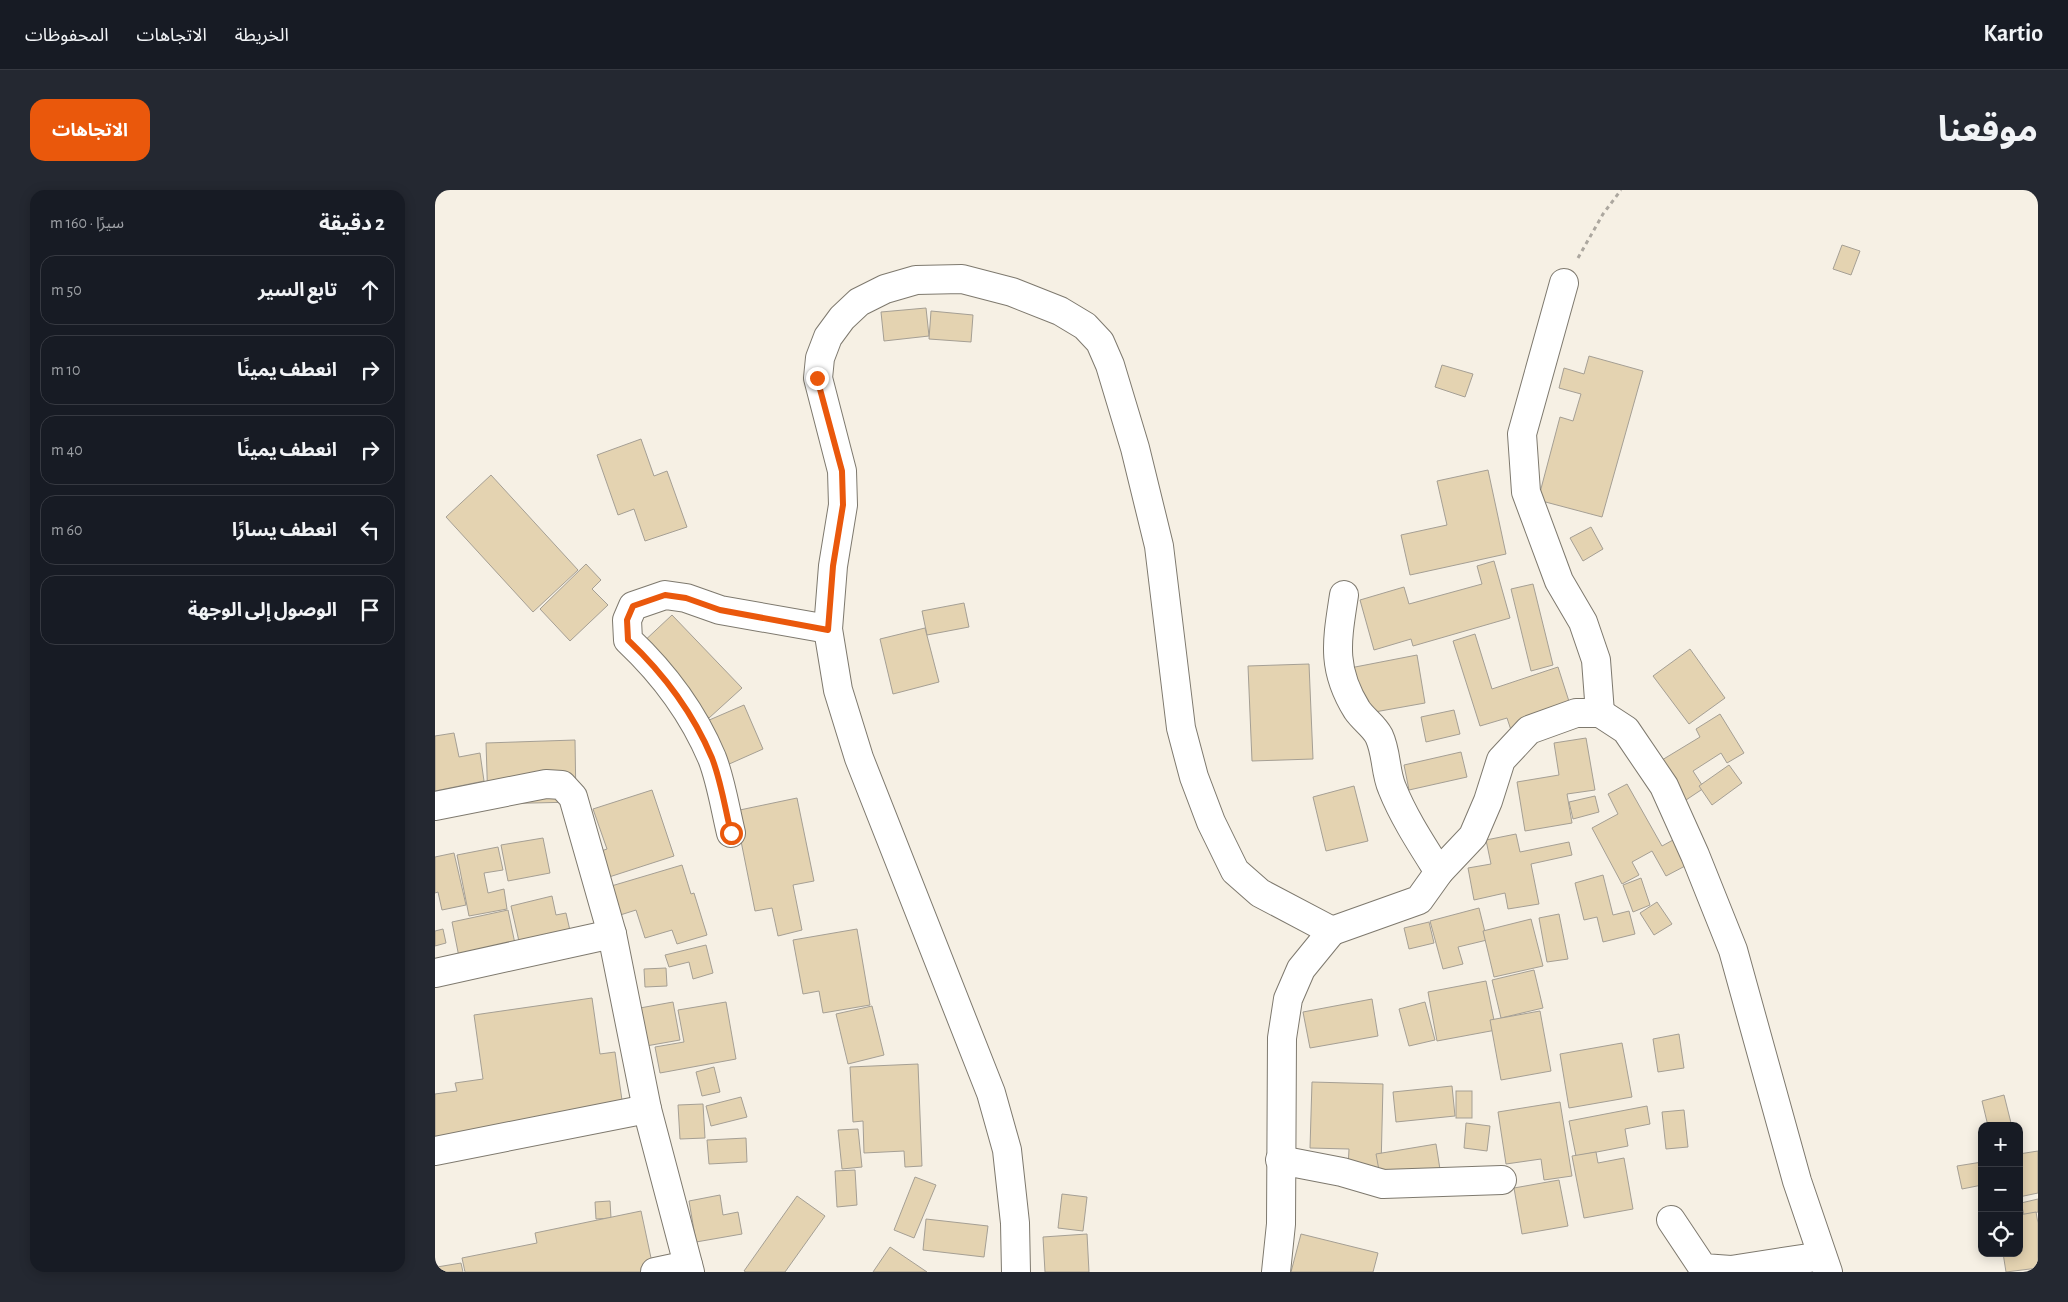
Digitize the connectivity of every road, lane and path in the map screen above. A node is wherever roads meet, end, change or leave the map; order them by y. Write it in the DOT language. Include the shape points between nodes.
graph roads {
  1 [pos="1621,190"];
  2 [pos="1564,283"];
  3 [pos="1344,595"];
  4 [pos="828,630"];
  5 [pos="1600,713"];
  6 [pos="435,806"];
  7 [pos="731,833"];
  8 [pos="1439,872"];
  9 [pos="1332,931"];
  10 [pos="612,934"];
  11 [pos="435,973"];
  12 [pos="647,1109"];
  13 [pos="435,1151"];
  14 [pos="1280,1160"];
  15 [pos="1501,1180"];
  16 [pos="1671,1220"];
  17 [pos="1825,1264"];
  18 [pos="689,1269"];
  19 [pos="655,1272"];
  20 [pos="1015,1272"];
  21 [pos="1276,1272"];
  1 -- 2 [label="path" via="1603,214"];
  2 -- 5 [label="street" via="1523,434 1525,492 1559,581 1583,622 1596,660"];
  3 -- 8 [label="street" via="1337,645 1342,681 1358,711 1378,734 1391,786 1408,823"];
  4 -- 7 [label="street" via="720,610 686,598 665,595 633,606 627,620 628,640 651,661 684,705 712,759"];
  4 -- 9 [label="street" via="833,566 843,505 842,471 817,378 827,337 842,318 859,302 885,289 916,280 962,279 1012,292 1085,326 1100,342 1110,365 1135,448 1159,546 1181,728 1194,777 1211,822 1235,871 1260,893"];
  4 -- 20 [label="street" via="838,690 859,758 991,1093 1007,1150 1015,1223"];
  5 -- 8 [label="street" via="1576,713 1529,730 1501,760 1473,836"];
  5 -- 17 [label="street" via="1626,730 1664,786 1695,855 1733,950 1797,1181"];
  6 -- 10 [label="street" via="546,784 562,785 573,797"];
  8 -- 9 [label="street" via="1419,900"];
  9 -- 14 [label="street" via="1301,969 1288,999 1282,1038"];
  10 -- 11 [label="street"];
  10 -- 12 [label="street"];
  12 -- 13 [label="street"];
  12 -- 18 [label="street"];
  14 -- 15 [label="street" via="1383,1184"];
  14 -- 21 [label="street" via="1281,1224"];
  16 -- 17 [label="street" via="1703,1268 1731,1270"];
  18 -- 19 [label="street"];
}
